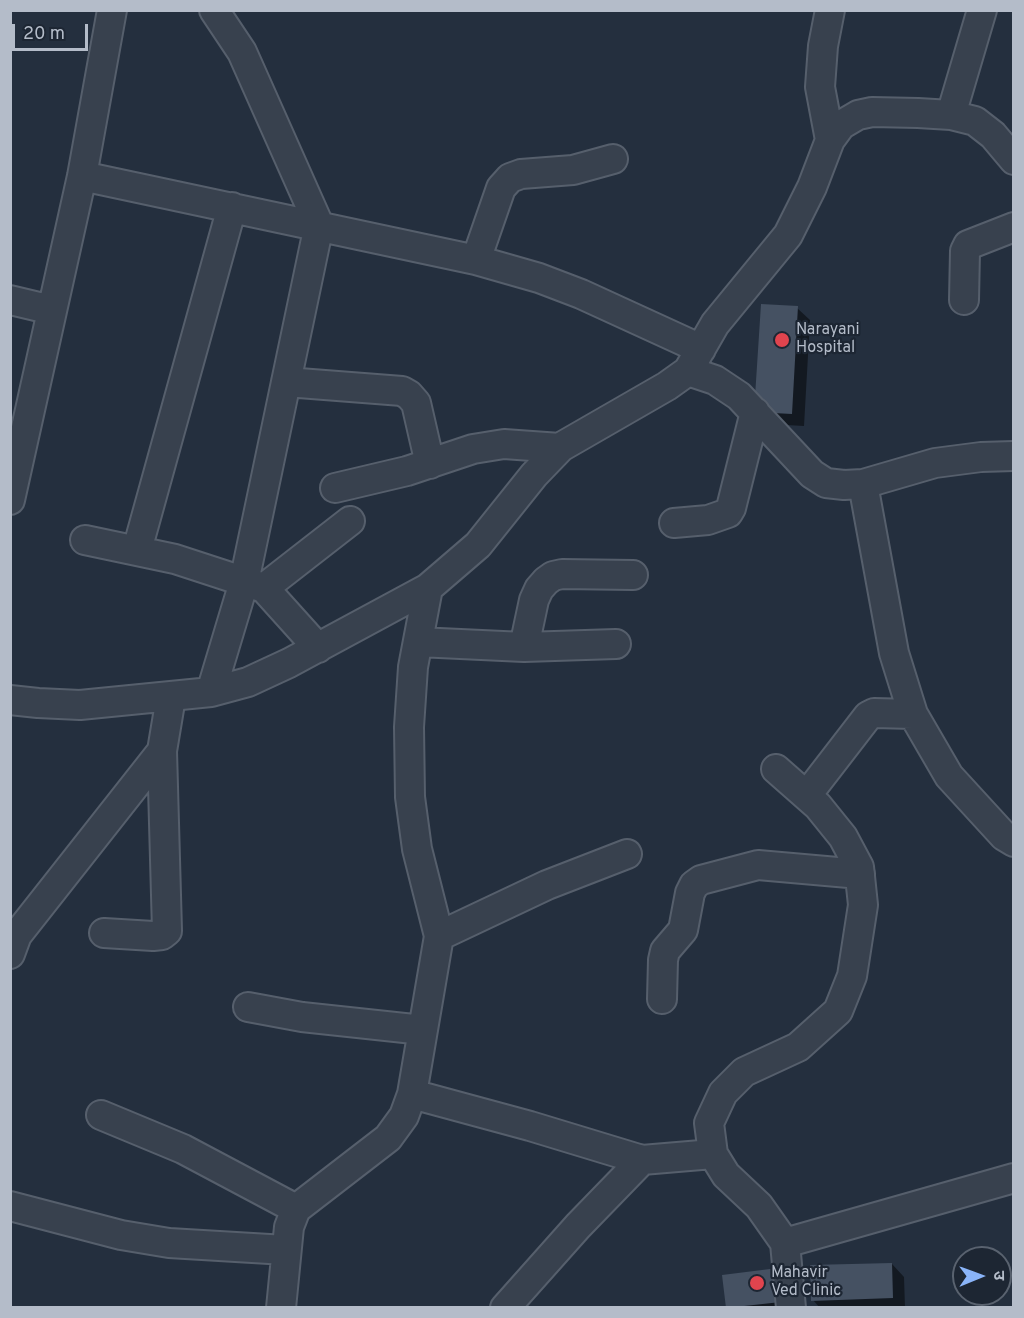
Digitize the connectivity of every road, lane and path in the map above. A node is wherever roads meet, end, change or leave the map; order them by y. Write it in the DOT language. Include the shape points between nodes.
graph roads {
  1 [pos="112,10"];
  2 [pos="214,10"];
  3 [pos="830,10"];
  4 [pos="982,10"];
  5 [pos="951,115"];
  6 [pos="830,140"];
  7 [pos="613,159"];
  8 [pos="1014,160"];
  9 [pos="82,176"];
  10 [pos="232,207"];
  11 [pos="319,225"];
  12 [pos="1014,227"];
  13 [pos="476,260"];
  14 [pos="10,300"];
  15 [pos="964,300"];
  16 [pos="52,310"];
  17 [pos="695,360"];
  18 [pos="286,382"];
  19 [pos="755,412"];
  20 [pos="560,448"];
  21 [pos="1014,456"];
  22 [pos="430,464"];
  23 [pos="863,484"];
  24 [pos="335,488"];
  25 [pos="10,500"];
  26 [pos="350,521"];
  27 [pos="674,523"];
  28 [pos="85,540"];
  29 [pos="137,550"];
  30 [pos="633,575"];
  31 [pos="254,585"];
  32 [pos="428,588"];
  33 [pos="418,642"];
  34 [pos="616,644"];
  35 [pos="524,647"];
  36 [pos="318,648"];
  37 [pos="211,692"];
  38 [pos="171,697"];
  39 [pos="10,700"];
  40 [pos="913,714"];
  41 [pos="162,751"];
  42 [pos="776,769"];
  43 [pos="807,795"];
  44 [pos="1014,842"];
  45 [pos="627,854"];
  46 [pos="860,874"];
  47 [pos="104,933"];
  48 [pos="439,936"];
  49 [pos="10,954"];
  50 [pos="662,999"];
  51 [pos="248,1007"];
  52 [pos="423,1030"];
  53 [pos="412,1094"];
  54 [pos="100,1115"];
  55 [pos="713,1154"];
  56 [pos="642,1160"];
  57 [pos="1014,1178"];
  58 [pos="10,1206"];
  59 [pos="296,1209"];
  60 [pos="784,1243"];
  61 [pos="286,1250"];
  62 [pos="281,1308"];
  63 [pos="504,1308"];
  64 [pos="791,1308"];
  1 -- 9 [label="street"];
  2 -- 11 [label="street" via="242,52"];
  3 -- 6 [label="street" via="820,87"];
  4 -- 5 [label="street"];
  5 -- 6 [label="street" via="865,113 841,125"];
  5 -- 8 [label="street" via="975,121"];
  6 -- 17 [label="street" via="788,235 716,324"];
  7 -- 13 [label="street" via="573,170 510,178 501,188"];
  9 -- 10 [label="street"];
  9 -- 16 [label="street"];
  10 -- 11 [label="street"];
  10 -- 29 [label="street"];
  11 -- 13 [label="street"];
  11 -- 18 [label="street"];
  12 -- 15 [label="street" via="968,245"];
  13 -- 17 [label="street" via="571,290"];
  14 -- 16 [label="street"];
  16 -- 25 [label="street"];
  17 -- 19 [label="street"];
  17 -- 20 [label="street" via="667,386"];
  18 -- 22 [label="street" via="402,391 416,403"];
  18 -- 31 [label="street"];
  19 -- 23 [label="street" via="812,474 826,483"];
  19 -- 27 [label="street" via="728,513 708,520"];
  20 -- 22 [label="street" via="504,444 473,449"];
  20 -- 32 [label="street" via="478,545"];
  21 -- 23 [label="street" via="935,464"];
  22 -- 24 [label="street"];
  23 -- 40 [label="street" via="894,653"];
  26 -- 31 [label="street"];
  28 -- 29 [label="street"];
  29 -- 31 [label="street"];
  30 -- 35 [label="street" via="553,576 538,589"];
  31 -- 36 [label="street"];
  31 -- 37 [label="street"];
  32 -- 33 [label="street"];
  32 -- 36 [label="street"];
  33 -- 35 [label="street"];
  33 -- 48 [label="street" via="409,727 410,798 417,849"];
  34 -- 35 [label="street"];
  36 -- 37 [label="street" via="248,682"];
  37 -- 38 [label="street"];
  38 -- 39 [label="street" via="80,705"];
  38 -- 41 [label="street"];
  40 -- 43 [label="street" via="868,716"];
  40 -- 44 [label="street" via="949,776"];
  41 -- 47 [label="street" via="167,931 153,936"];
  41 -- 49 [label="street" via="17,935"];
  42 -- 43 [label="street"];
  43 -- 46 [label="street" via="843,837"];
  45 -- 48 [label="street" via="547,885"];
  46 -- 50 [label="street" via="758,865 701,880 690,893 683,930 665,951"];
  46 -- 55 [label="street" via="863,904 852,976 838,1011 798,1047 744,1072 723,1093 709,1123"];
  48 -- 52 [label="street"];
  51 -- 52 [label="street"];
  52 -- 53 [label="street"];
  53 -- 56 [label="street"];
  53 -- 59 [label="street" via="404,1116 388,1138"];
  54 -- 59 [label="street" via="183,1149"];
  55 -- 56 [label="street"];
  55 -- 60 [label="street" via="726,1174 759,1206"];
  56 -- 63 [label="street"];
  57 -- 60 [label="street"];
  58 -- 61 [label="street" via="121,1235 169,1243"];
  59 -- 61 [label="street"];
  60 -- 64 [label="street"];
  61 -- 62 [label="street"];
}
